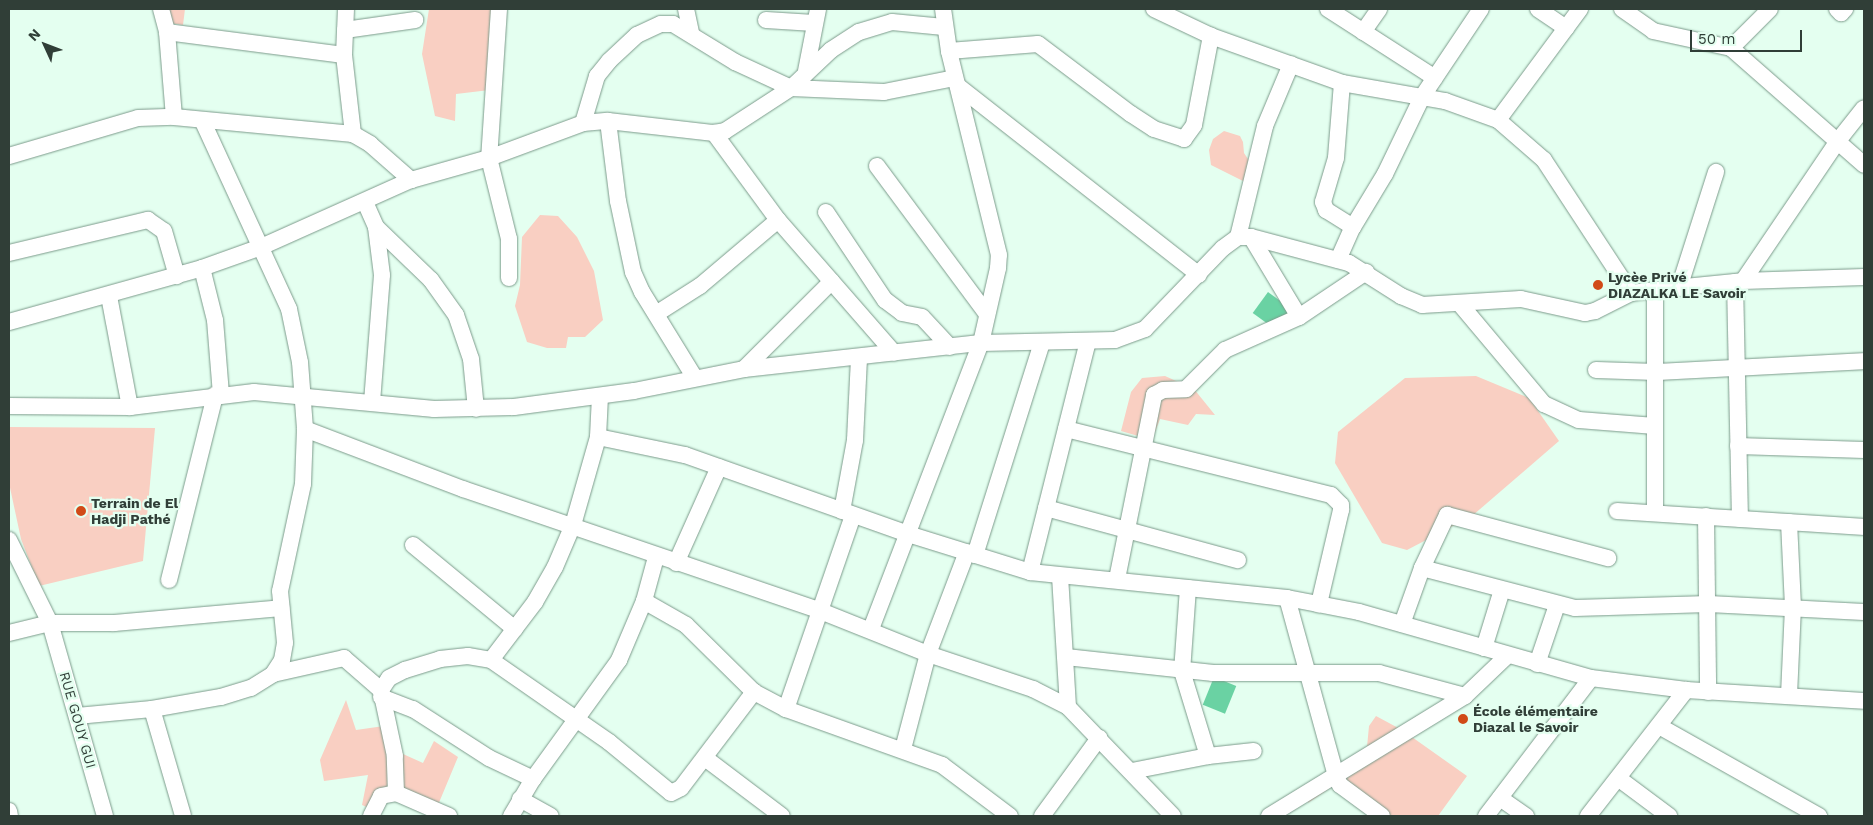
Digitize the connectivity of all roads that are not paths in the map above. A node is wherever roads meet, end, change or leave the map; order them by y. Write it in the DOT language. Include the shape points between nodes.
graph roads {
  1 [pos="160,9"];
  2 [pos="346,9"];
  3 [pos="500,9"];
  4 [pos="686,9"];
  5 [pos="943,9"];
  6 [pos="1154,9"];
  7 [pos="1328,9"];
  8 [pos="1379,9"];
  9 [pos="1481,9"];
  10 [pos="1538,9"];
  11 [pos="1580,9"];
  12 [pos="1622,9"];
  13 [pos="1770,9"];
  14 [pos="1837,9"];
  15 [pos="1846,9"];
  16 [pos="816,16"];
  17 [pos="415,20"];
  18 [pos="766,20"];
  19 [pos="944,27"];
  20 [pos="1566,28"];
  21 [pos="345,30"];
  22 [pos="167,32"];
  23 [pos="1363,32"];
  24 [pos="691,33"];
  25 [pos="1211,36"];
  26 [pos="1731,48"];
  27 [pos="949,51"];
  28 [pos="344,55"];
  29 [pos="1291,64"];
  30 [pos="806,71"];
  31 [pos="1434,78"];
  32 [pos="957,82"];
  33 [pos="1342,83"];
  34 [pos="791,88"];
  35 [pos="1422,97"];
  36 [pos="1864,108"];
  37 [pos="174,117"];
  38 [pos="1498,120"];
  39 [pos="608,121"];
  40 [pos="203,122"];
  41 [pos="583,123"];
  42 [pos="714,133"];
  43 [pos="353,134"];
  44 [pos="1837,142"];
  45 [pos="9,156"];
  46 [pos="489,158"];
  47 [pos="1864,165"];
  48 [pos="877,166"];
  49 [pos="1716,172"];
  50 [pos="411,180"];
  51 [pos="365,202"];
  52 [pos="826,212"];
  53 [pos="778,220"];
  54 [pos="376,227"];
  55 [pos="1353,227"];
  56 [pos="1245,237"];
  57 [pos="261,247"];
  58 [pos="9,253"];
  59 [pos="1338,260"];
  60 [pos="202,268"];
  61 [pos="1366,272"];
  62 [pos="1199,275"];
  63 [pos="177,276"];
  64 [pos="1864,277"];
  65 [pos="509,278"];
  66 [pos="832,281"];
  67 [pos="1739,281"];
  68 [pos="1679,288"];
  69 [pos="1655,290"];
  70 [pos="1631,294"];
  71 [pos="109,296"];
  72 [pos="1460,304"];
  73 [pos="986,313"];
  74 [pos="656,314"];
  75 [pos="1299,317"];
  76 [pos="9,322"];
  77 [pos="1088,341"];
  78 [pos="1042,342"];
  79 [pos="980,343"];
  80 [pos="950,347"];
  81 [pos="894,353"];
  82 [pos="859,358"];
  83 [pos="1864,361"];
  84 [pos="1736,367"];
  85 [pos="744,369"];
  86 [pos="1596,370"];
  87 [pos="1656,372"];
  88 [pos="695,378"];
  89 [pos="303,394"];
  90 [pos="218,395"];
  91 [pos="600,396"];
  92 [pos="372,401"];
  93 [pos="9,406"];
  94 [pos="130,407"];
  95 [pos="476,409"];
  96 [pos="1655,426"];
  97 [pos="305,429"];
  98 [pos="1066,429"];
  99 [pos="598,437"];
  100 [pos="1738,446"];
  101 [pos="1142,448"];
  102 [pos="1864,450"];
  103 [pos="719,467"];
  104 [pos="1046,508"];
  105 [pos="1617,511"];
  106 [pos="847,513"];
  107 [pos="1655,513"];
  108 [pos="1706,516"];
  109 [pos="1740,519"];
  110 [pos="1789,522"];
  111 [pos="572,524"];
  112 [pos="1864,527"];
  113 [pos="1125,530"];
  114 [pos="908,534"];
  115 [pos="9,540"];
  116 [pos="413,546"];
  117 [pos="971,554"];
  118 [pos="656,557"];
  119 [pos="1608,558"];
  120 [pos="1238,560"];
  121 [pos="676,563"];
  122 [pos="1422,568"];
  123 [pos="1030,572"];
  124 [pos="1060,576"];
  125 [pos="1118,579"];
  126 [pos="169,580"];
  127 [pos="1188,588"];
  128 [pos="1502,590"];
  129 [pos="1287,598"];
  130 [pos="644,601"];
  131 [pos="1319,604"];
  132 [pos="1709,604"];
  133 [pos="1557,605"];
  134 [pos="1793,607"];
  135 [pos="281,608"];
  136 [pos="818,610"];
  137 [pos="1864,612"];
  138 [pos="50,623"];
  139 [pos="1402,624"];
  140 [pos="871,629"];
  141 [pos="515,630"];
  142 [pos="9,633"];
  143 [pos="1484,648"];
  144 [pos="928,654"];
  145 [pos="1508,655"];
  146 [pos="1066,657"];
  147 [pos="491,660"];
  148 [pos="1537,664"];
  149 [pos="1182,671"];
  150 [pos="273,674"];
  151 [pos="1306,674"];
  152 [pos="1591,678"];
  153 [pos="1686,690"];
  154 [pos="754,692"];
  155 [pos="1708,692"];
  156 [pos="381,693"];
  157 [pos="1466,696"];
  158 [pos="1789,696"];
  159 [pos="1864,701"];
  160 [pos="1068,707"];
  161 [pos="152,709"];
  162 [pos="786,709"];
  163 [pos="77,716"];
  164 [pos="577,722"];
  165 [pos="1659,726"];
  166 [pos="1099,738"];
  167 [pos="903,749"];
  168 [pos="1254,751"];
  169 [pos="1208,756"];
  170 [pos="705,758"];
  171 [pos="1132,770"];
  172 [pos="1336,776"];
  173 [pos="1618,778"];
  174 [pos="533,779"];
  175 [pos="396,793"];
  176 [pos="1500,798"];
  177 [pos="520,799"];
  178 [pos="9,811"];
  179 [pos="1281,814"];
  180 [pos="10,816"];
  181 [pos="105,816"];
  182 [pos="183,816"];
  183 [pos="371,816"];
  184 [pos="449,816"];
  185 [pos="511,816"];
  186 [pos="551,816"];
  187 [pos="782,816"];
  188 [pos="1010,816"];
  189 [pos="1042,816"];
  190 [pos="1173,816"];
  191 [pos="1382,816"];
  192 [pos="1486,816"];
  193 [pos="1526,816"];
  194 [pos="1588,816"];
  195 [pos="1669,816"];
  196 [pos="1819,816"];
  1 -- 22 [label="street"];
  2 -- 21 [label="street"];
  3 -- 46 [label="street"];
  4 -- 24 [label="street"];
  5 -- 19 [label="street"];
  6 -- 25 [label="street"];
  7 -- 23 [label="street"];
  8 -- 23 [label="street"];
  9 -- 31 [label="street"];
  10 -- 20 [label="street"];
  11 -- 20 [label="street"];
  12 -- 26 [label="street" via="1653,31"];
  13 -- 26 [label="street"];
  14 -- 15 [label="street" via="1841,13"];
  16 -- 18 [label="street"];
  16 -- 30 [label="street"];
  17 -- 21 [label="street"];
  19 -- 27 [label="street"];
  19 -- 30 [label="street" via="892,22 873,27 847,39"];
  20 -- 38 [label="street"];
  21 -- 28 [label="street"];
  22 -- 28 [label="street"];
  22 -- 37 [label="street"];
  23 -- 31 [label="street"];
  24 -- 34 [label="street" via="735,62"];
  24 -- 41 [label="street" via="673,24 650,27 636,35 597,76"];
  25 -- 27 [label="street" via="1194,125 1184,139 1154,129 1038,44"];
  25 -- 29 [label="street"];
  26 -- 44 [label="street"];
  27 -- 32 [label="street"];
  28 -- 43 [label="street"];
  29 -- 33 [label="street"];
  29 -- 56 [label="street" via="1265,126"];
  30 -- 34 [label="street"];
  31 -- 35 [label="street"];
  32 -- 34 [label="street" via="884,92"];
  32 -- 62 [label="street"];
  32 -- 73 [label="street" via="998,255"];
  33 -- 35 [label="street"];
  33 -- 55 [label="street" via="1336,158 1322,202 1326,210"];
  34 -- 42 [label="street" via="737,124"];
  35 -- 38 [label="street" via="1445,100"];
  35 -- 55 [label="street" via="1386,174"];
  36 -- 44 [label="street"];
  37 -- 40 [label="street"];
  37 -- 45 [label="street" via="138,118"];
  38 -- 70 [label="street" via="1544,160"];
  39 -- 41 [label="street"];
  39 -- 42 [label="street"];
  39 -- 74 [label="street" via="626,249 642,292"];
  40 -- 43 [label="street"];
  40 -- 57 [label="street"];
  41 -- 46 [label="street"];
  42 -- 53 [label="street"];
  43 -- 50 [label="street" via="370,144"];
  44 -- 47 [label="street"];
  44 -- 67 [label="street"];
  46 -- 50 [label="street"];
  46 -- 65 [label="street" via="509,239"];
  48 -- 73 [label="street"];
  49 -- 68 [label="street"];
  50 -- 51 [label="street"];
  51 -- 54 [label="street"];
  51 -- 57 [label="street"];
  52 -- 80 [label="street" via="885,300 902,313 916,314 930,323"];
  53 -- 66 [label="street"];
  53 -- 74 [label="street" via="700,286"];
  54 -- 92 [label="street" via="382,275"];
  54 -- 95 [label="street" via="431,280 456,315 471,360"];
  55 -- 59 [label="street"];
  56 -- 59 [label="street"];
  56 -- 62 [label="street" via="1223,248"];
  56 -- 75 [label="street"];
  57 -- 60 [label="street"];
  57 -- 89 [label="street" via="289,309"];
  58 -- 63 [label="street" via="148,220 164,231"];
  59 -- 61 [label="street"];
  60 -- 63 [label="street"];
  60 -- 90 [label="street" via="215,320"];
  61 -- 72 [label="street" via="1412,302 1422,305"];
  61 -- 75 [label="street"];
  62 -- 77 [label="street" via="1145,329 1129,337"];
  63 -- 71 [label="street"];
  64 -- 67 [label="street"];
  66 -- 81 [label="street"];
  66 -- 85 [label="street"];
  67 -- 68 [label="street"];
  67 -- 84 [label="street"];
  68 -- 69 [label="street"];
  69 -- 70 [label="street"];
  69 -- 87 [label="street"];
  70 -- 72 [label="street" via="1595,312 1585,313 1521,299 1500,298"];
  71 -- 76 [label="street"];
  71 -- 94 [label="street"];
  72 -- 96 [label="street" via="1544,404 1579,420"];
  73 -- 79 [label="street"];
  74 -- 88 [label="street"];
  75 -- 101 [label="street" via="1225,350 1186,389 1163,390 1154,395"];
  77 -- 78 [label="street"];
  77 -- 98 [label="street"];
  78 -- 79 [label="street"];
  78 -- 117 [label="street"];
  79 -- 80 [label="street"];
  79 -- 114 [label="street"];
  80 -- 81 [label="street"];
  81 -- 82 [label="street"];
  82 -- 85 [label="street"];
  82 -- 106 [label="street"];
  83 -- 84 [label="street"];
  84 -- 87 [label="street"];
  84 -- 100 [label="street"];
  85 -- 88 [label="street"];
  86 -- 87 [label="street"];
  87 -- 96 [label="street"];
  88 -- 91 [label="street"];
  89 -- 90 [label="street"];
  89 -- 92 [label="street"];
  89 -- 97 [label="street"];
  90 -- 94 [label="street"];
  90 -- 126 [label="street"];
  91 -- 95 [label="street"];
  91 -- 99 [label="street"];
  92 -- 95 [label="street"];
  93 -- 94 [label="street"];
  96 -- 107 [label="street"];
  97 -- 111 [label="street" via="463,489"];
  97 -- 135 [label="street" via="302,484 283,565"];
  98 -- 101 [label="street"];
  98 -- 104 [label="street"];
  99 -- 103 [label="street"];
  99 -- 111 [label="street"];
  100 -- 102 [label="street"];
  100 -- 109 [label="street"];
  101 -- 113 [label="street"];
  101 -- 131 [label="street" via="1336,499 1341,510"];
  103 -- 106 [label="street"];
  103 -- 121 [label="street"];
  104 -- 113 [label="street"];
  104 -- 123 [label="street"];
  105 -- 107 [label="street"];
  106 -- 114 [label="street"];
  106 -- 136 [label="street"];
  107 -- 108 [label="street"];
  108 -- 109 [label="street"];
  108 -- 132 [label="street"];
  109 -- 110 [label="street"];
  110 -- 112 [label="street"];
  110 -- 134 [label="street"];
  111 -- 118 [label="street"];
  111 -- 141 [label="street" via="545,587"];
  113 -- 120 [label="street"];
  113 -- 125 [label="street"];
  114 -- 117 [label="street"];
  114 -- 140 [label="street"];
  115 -- 138 [label="street, RUE GOUY GUI"];
  116 -- 141 [label="street"];
  117 -- 123 [label="street"];
  117 -- 144 [label="street"];
  118 -- 121 [label="street"];
  118 -- 130 [label="street"];
  119 -- 122 [label="street" via="1451,514 1444,517"];
  121 -- 136 [label="street"];
  122 -- 128 [label="street"];
  122 -- 139 [label="street"];
  123 -- 124 [label="street"];
  124 -- 125 [label="street"];
  124 -- 146 [label="street"];
  125 -- 127 [label="street"];
  127 -- 129 [label="street"];
  127 -- 149 [label="street"];
  128 -- 133 [label="street"];
  128 -- 143 [label="street"];
  129 -- 131 [label="street"];
  129 -- 151 [label="street"];
  130 -- 154 [label="street" via="692,630"];
  130 -- 164 [label="street" via="619,660"];
  131 -- 139 [label="street"];
  132 -- 133 [label="street" via="1600,609"];
  132 -- 134 [label="street"];
  132 -- 155 [label="street"];
  133 -- 148 [label="street"];
  134 -- 137 [label="street"];
  134 -- 158 [label="street"];
  135 -- 138 [label="street" via="114,623"];
  135 -- 150 [label="street" via="282,660"];
  136 -- 140 [label="street"];
  136 -- 162 [label="street"];
  138 -- 142 [label="street"];
  138 -- 163 [label="street, RUE GOUY GUI"];
  139 -- 143 [label="street"];
  140 -- 144 [label="street"];
  141 -- 147 [label="street"];
  143 -- 145 [label="street"];
  144 -- 160 [label="street" via="1033,689"];
  144 -- 167 [label="street"];
  145 -- 148 [label="street"];
  145 -- 157 [label="street"];
  146 -- 149 [label="street"];
  146 -- 160 [label="street"];
  147 -- 156 [label="street" via="468,656 440,659 389,678"];
  147 -- 164 [label="street"];
  148 -- 152 [label="street"];
  149 -- 151 [label="street"];
  149 -- 169 [label="street"];
  150 -- 156 [label="street" via="344,658"];
  150 -- 161 [label="street" via="251,688 221,697"];
  151 -- 157 [label="street" via="1380,673"];
  151 -- 172 [label="street"];
  152 -- 153 [label="street"];
  152 -- 176 [label="street"];
  153 -- 155 [label="street"];
  153 -- 165 [label="street"];
  154 -- 162 [label="street"];
  154 -- 170 [label="street"];
  155 -- 158 [label="street"];
  156 -- 174 [label="street" via="413,709 489,758"];
  156 -- 175 [label="street" via="395,756"];
  157 -- 172 [label="street"];
  158 -- 159 [label="street"];
  160 -- 166 [label="street"];
  161 -- 163 [label="street"];
  161 -- 182 [label="street"];
  162 -- 167 [label="street" via="862,739"];
  163 -- 181 [label="street, RUE GOUY GUI"];
  164 -- 170 [label="street" via="609,742 668,792 678,790"];
  164 -- 174 [label="street"];
  165 -- 173 [label="street"];
  165 -- 196 [label="street"];
  166 -- 171 [label="street"];
  166 -- 189 [label="street"];
  167 -- 188 [label="street" via="942,765"];
  168 -- 169 [label="street"];
  169 -- 171 [label="street"];
  170 -- 187 [label="street"];
  171 -- 190 [label="street"];
  172 -- 179 [label="street"];
  172 -- 191 [label="street" via="1340,784"];
  173 -- 194 [label="street"];
  173 -- 195 [label="street"];
  174 -- 177 [label="street"];
  175 -- 183 [label="street" via="381,796"];
  175 -- 184 [label="street"];
  176 -- 192 [label="street"];
  176 -- 193 [label="street"];
  177 -- 185 [label="street"];
  177 -- 186 [label="street"];
  178 -- 180 [label="street"];
}
